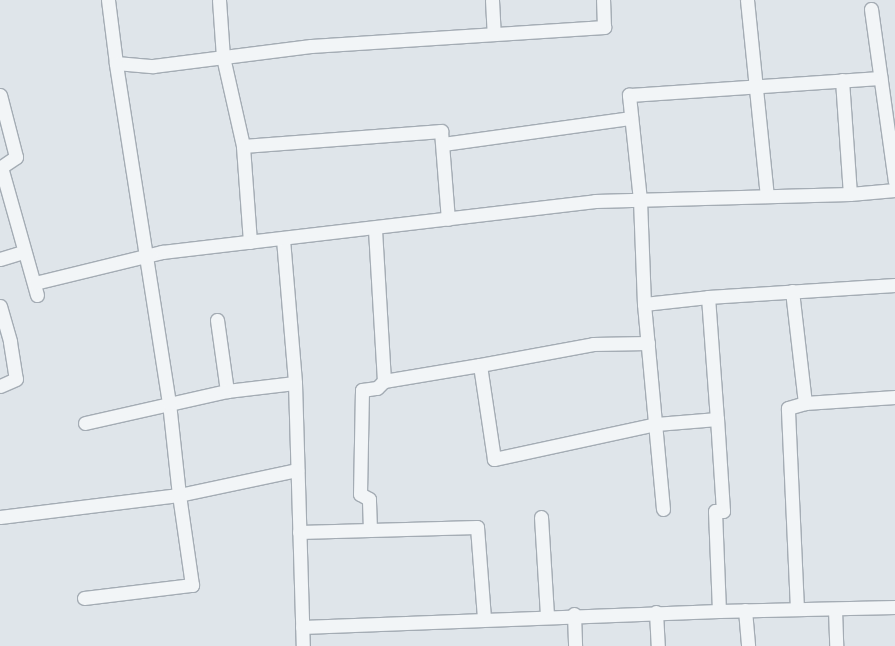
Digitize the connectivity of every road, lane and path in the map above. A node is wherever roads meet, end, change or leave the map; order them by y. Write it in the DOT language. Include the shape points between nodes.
graph roads {
  1 [pos="108,0"];
  2 [pos="219,0"];
  3 [pos="492,0"];
  4 [pos="603,0"];
  5 [pos="747,0"];
  6 [pos="871,9"];
  7 [pos="494,34"];
  8 [pos="222,57"];
  9 [pos="116,63"];
  10 [pos="880,78"];
  11 [pos="842,80"];
  12 [pos="755,84"];
  13 [pos="0,96"];
  14 [pos="631,118"];
  15 [pos="443,144"];
  16 [pos="243,146"];
  17 [pos="0,167"];
  18 [pos="895,180"];
  19 [pos="895,190"];
  20 [pos="850,194"];
  21 [pos="767,196"];
  22 [pos="640,200"];
  23 [pos="448,219"];
  24 [pos="375,228"];
  25 [pos="284,239"];
  26 [pos="250,242"];
  27 [pos="24,252"];
  28 [pos="146,257"];
  29 [pos="0,259"];
  30 [pos="895,285"];
  31 [pos="792,291"];
  32 [pos="708,297"];
  33 [pos="644,304"];
  34 [pos="0,306"];
  35 [pos="217,320"];
  36 [pos="648,343"];
  37 [pos="480,365"];
  38 [pos="384,381"];
  39 [pos="295,383"];
  40 [pos="0,386"];
  41 [pos="227,391"];
  42 [pos="895,397"];
  43 [pos="169,403"];
  44 [pos="805,403"];
  45 [pos="717,419"];
  46 [pos="85,423"];
  47 [pos="656,424"];
  48 [pos="297,470"];
  49 [pos="179,495"];
  50 [pos="663,508"];
  51 [pos="0,517"];
  52 [pos="541,517"];
  53 [pos="370,530"];
  54 [pos="299,532"];
  55 [pos="84,598"];
  56 [pos="895,607"];
  57 [pos="797,608"];
  58 [pos="835,608"];
  59 [pos="745,610"];
  60 [pos="719,611"];
  61 [pos="656,612"];
  62 [pos="574,614"];
  63 [pos="547,616"];
  64 [pos="484,618"];
  65 [pos="302,627"];
  66 [pos="303,646"];
  67 [pos="575,646"];
  68 [pos="658,646"];
  69 [pos="748,646"];
  70 [pos="836,646"];
  1 -- 9 [label="street"];
  2 -- 8 [label="street"];
  3 -- 7 [label="street"];
  4 -- 7 [label="street" via="604,26"];
  5 -- 12 [label="street"];
  6 -- 10 [label="street"];
  7 -- 8 [label="street" via="311,46"];
  8 -- 9 [label="street" via="153,66"];
  8 -- 16 [label="street"];
  9 -- 28 [label="street"];
  10 -- 11 [label="street"];
  10 -- 18 [label="street"];
  11 -- 12 [label="street"];
  11 -- 20 [label="street"];
  12 -- 14 [label="street" via="629,95"];
  12 -- 21 [label="street"];
  13 -- 17 [label="street" via="16,157"];
  14 -- 15 [label="street"];
  14 -- 22 [label="street"];
  15 -- 16 [label="street" via="441,131"];
  15 -- 23 [label="street"];
  16 -- 26 [label="street"];
  17 -- 27 [label="street"];
  19 -- 20 [label="street"];
  20 -- 21 [label="street"];
  21 -- 22 [label="street"];
  22 -- 23 [label="street" via="595,201"];
  22 -- 33 [label="street"];
  23 -- 24 [label="street"];
  24 -- 25 [label="street"];
  24 -- 38 [label="street"];
  25 -- 26 [label="street"];
  25 -- 39 [label="street"];
  26 -- 28 [label="street"];
  27 -- 28 [label="street" via="36,289"];
  27 -- 29 [label="street"];
  28 -- 43 [label="street"];
  30 -- 31 [label="street"];
  31 -- 32 [label="street"];
  31 -- 44 [label="street"];
  32 -- 33 [label="street"];
  32 -- 45 [label="street"];
  33 -- 36 [label="street"];
  34 -- 40 [label="street" via="10,342 16,379"];
  35 -- 41 [label="street"];
  36 -- 37 [label="street" via="593,344"];
  36 -- 47 [label="street"];
  37 -- 38 [label="street"];
  37 -- 47 [label="street" via="494,459"];
  38 -- 53 [label="street" via="377,388 362,390 360,494 369,499"];
  39 -- 41 [label="street"];
  39 -- 48 [label="street"];
  41 -- 43 [label="street"];
  42 -- 44 [label="street"];
  43 -- 46 [label="street"];
  43 -- 49 [label="street"];
  44 -- 57 [label="street" via="788,408"];
  45 -- 47 [label="street"];
  45 -- 60 [label="street" via="723,511 715,512"];
  47 -- 50 [label="street"];
  48 -- 49 [label="street"];
  48 -- 54 [label="street"];
  49 -- 51 [label="street"];
  49 -- 55 [label="street" via="192,585"];
  52 -- 63 [label="street"];
  53 -- 54 [label="street"];
  53 -- 64 [label="street" via="477,527"];
  54 -- 65 [label="street"];
  56 -- 58 [label="street"];
  57 -- 58 [label="street"];
  57 -- 59 [label="street"];
  58 -- 70 [label="street"];
  59 -- 60 [label="street"];
  59 -- 69 [label="street"];
  60 -- 61 [label="street"];
  61 -- 62 [label="street"];
  61 -- 68 [label="street"];
  62 -- 63 [label="street"];
  62 -- 67 [label="street"];
  63 -- 64 [label="street"];
  64 -- 65 [label="street"];
  65 -- 66 [label="street"];
}
